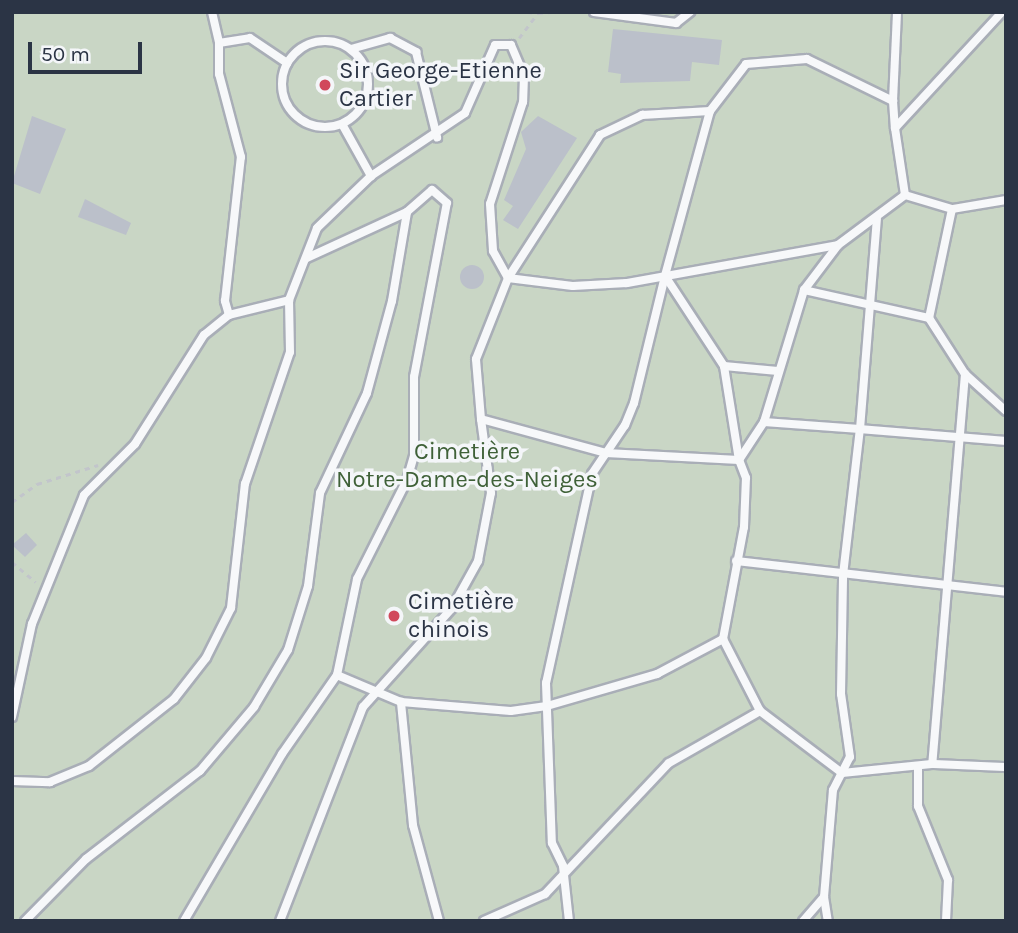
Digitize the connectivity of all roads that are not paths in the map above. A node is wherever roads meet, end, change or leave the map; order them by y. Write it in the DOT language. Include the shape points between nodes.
graph roads {
  1 [pos="212,12"];
  2 [pos="594,12"];
  3 [pos="690,12"];
  4 [pos="897,12"];
  5 [pos="1002,12"];
  6 [pos="219,43"];
  7 [pos="351,49"];
  8 [pos="287,63"];
  9 [pos="893,101"];
  10 [pos="710,111"];
  11 [pos="342,124"];
  12 [pos="895,128"];
  13 [pos="437,137"];
  14 [pos="372,176"];
  15 [pos="905,195"];
  16 [pos="1006,200"];
  17 [pos="952,209"];
  18 [pos="407,212"];
  19 [pos="877,219"];
  20 [pos="838,246"];
  21 [pos="307,258"];
  22 [pos="665,276"];
  23 [pos="508,278"];
  24 [pos="804,290"];
  25 [pos="289,300"];
  26 [pos="873,307"];
  27 [pos="229,315"];
  28 [pos="929,318"];
  29 [pos="724,366"];
  30 [pos="778,371"];
  31 [pos="965,374"];
  32 [pos="1006,411"];
  33 [pos="481,419"];
  34 [pos="764,422"];
  35 [pos="860,429"];
  36 [pos="959,441"];
  37 [pos="1006,441"];
  38 [pos="606,453"];
  39 [pos="739,460"];
  40 [pos="736,561"];
  41 [pos="842,575"];
  42 [pos="947,584"];
  43 [pos="1006,592"];
  44 [pos="723,639"];
  45 [pos="337,675"];
  46 [pos="375,691"];
  47 [pos="401,702"];
  48 [pos="547,706"];
  49 [pos="760,711"];
  50 [pos="12,717"];
  51 [pos="932,764"];
  52 [pos="918,766"];
  53 [pos="1006,766"];
  54 [pos="842,773"];
  55 [pos="12,781"];
  56 [pos="565,876"];
  57 [pos="824,897"];
  58 [pos="25,921"];
  59 [pos="184,921"];
  60 [pos="280,921"];
  61 [pos="439,921"];
  62 [pos="484,921"];
  63 [pos="569,921"];
  64 [pos="803,921"];
  65 [pos="828,921"];
  66 [pos="946,921"];
  1 -- 6 [label="lane"];
  2 -- 3 [label="lane" via="676,23"];
  4 -- 9 [label="lane"];
  5 -- 12 [label="lane"];
  6 -- 8 [label="lane" via="250,38"];
  6 -- 27 [label="lane" via="219,74 241,157 225,301"];
  7 -- 8 [label="lane" via="323,41"];
  7 -- 11 [label="lane" via="366,70 367,95"];
  7 -- 13 [label="lane" via="390,38 416,52"];
  8 -- 11 [label="lane" via="282,89 293,113 316,126"];
  9 -- 10 [label="lane" via="807,59 762,59 732,74"];
  9 -- 12 [label="lane"];
  10 -- 22 [label="lane"];
  10 -- 23 [label="lane" via="642,115 600,135"];
  11 -- 14 [label="lane"];
  12 -- 15 [label="lane"];
  13 -- 14 [label="lane"];
  13 -- 23 [label="lane" via="464,113 486,56 500,43 511,45 524,76 523,102 490,218 493,251"];
  14 -- 21 [label="lane" via="317,228"];
  15 -- 17 [label="lane"];
  15 -- 19 [label="lane"];
  16 -- 17 [label="lane"];
  17 -- 28 [label="lane"];
  18 -- 21 [label="lane"];
  18 -- 45 [label="lane" via="432,190 447,203 414,377 414,455 357,579"];
  18 -- 58 [label="lane" via="395,288 367,393 320,493 308,586 288,650 254,707 200,771 86,859"];
  19 -- 20 [label="lane"];
  19 -- 26 [label="lane"];
  20 -- 22 [label="lane"];
  20 -- 24 [label="lane"];
  21 -- 25 [label="lane"];
  22 -- 23 [label="lane" via="573,286"];
  22 -- 29 [label="lane"];
  22 -- 38 [label="lane" via="634,403"];
  23 -- 33 [label="lane" via="476,359"];
  24 -- 26 [label="lane"];
  24 -- 30 [label="lane"];
  25 -- 27 [label="lane"];
  25 -- 55 [label="lane" via="289,352 245,484 236,585 206,658 174,699 89,766 50,782"];
  26 -- 28 [label="lane"];
  26 -- 35 [label="lane"];
  27 -- 50 [label="lane" via="190,352 135,444 74,511 44,590"];
  28 -- 31 [label="lane"];
  29 -- 30 [label="lane"];
  29 -- 39 [label="lane"];
  30 -- 34 [label="lane"];
  31 -- 32 [label="lane"];
  31 -- 36 [label="lane"];
  33 -- 38 [label="lane"];
  33 -- 46 [label="lane" via="491,493 482,550 452,608"];
  34 -- 35 [label="lane"];
  34 -- 39 [label="lane"];
  35 -- 36 [label="lane"];
  35 -- 41 [label="lane"];
  36 -- 37 [label="lane"];
  36 -- 42 [label="lane"];
  38 -- 39 [label="lane"];
  38 -- 48 [label="lane" via="592,474 562,600"];
  39 -- 40 [label="lane" via="746,500"];
  40 -- 41 [label="lane"];
  40 -- 44 [label="lane"];
  41 -- 42 [label="lane"];
  41 -- 54 [label="lane" via="841,694 850,757"];
  42 -- 43 [label="lane"];
  42 -- 51 [label="lane"];
  44 -- 48 [label="lane" via="657,674"];
  44 -- 49 [label="lane"];
  45 -- 46 [label="lane"];
  45 -- 59 [label="lane" via="282,754"];
  46 -- 47 [label="lane"];
  46 -- 60 [label="lane" via="349,733"];
  47 -- 48 [label="lane" via="511,711"];
  47 -- 61 [label="lane" via="413,825"];
  48 -- 56 [label="lane" via="552,843"];
  49 -- 54 [label="lane"];
  49 -- 56 [label="lane" via="670,763"];
  51 -- 52 [label="lane"];
  51 -- 53 [label="lane"];
  52 -- 54 [label="lane"];
  52 -- 66 [label="lane" via="918,806 948,880"];
  54 -- 57 [label="lane" via="833,790"];
  56 -- 62 [label="lane" via="523,907"];
  56 -- 63 [label="lane"];
  57 -- 64 [label="lane"];
  57 -- 65 [label="lane"];
}
